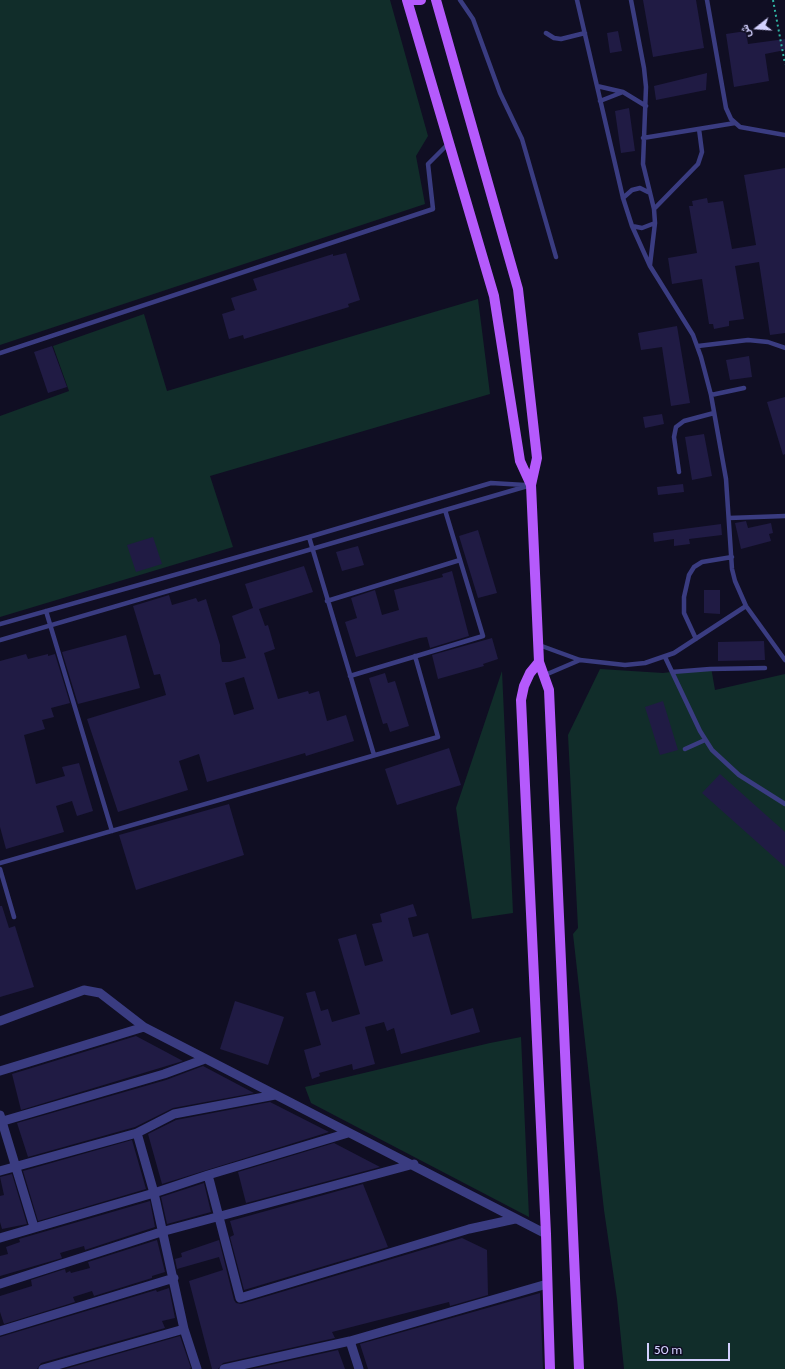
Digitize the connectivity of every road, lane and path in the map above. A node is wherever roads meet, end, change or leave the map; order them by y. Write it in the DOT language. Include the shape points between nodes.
graph roads {
  1 [pos="407,0"];
  2 [pos="414,0"];
  3 [pos="421,0"];
  4 [pos="436,0"];
  5 [pos="460,0"];
  6 [pos="577,0"];
  7 [pos="631,0"];
  8 [pos="706,0"];
  9 [pos="773,0"];
  10 [pos="546,33"];
  11 [pos="585,33"];
  12 [pos="785,64"];
  13 [pos="597,86"];
  14 [pos="623,92"];
  15 [pos="600,101"];
  16 [pos="646,106"];
  17 [pos="735,123"];
  18 [pos="699,129"];
  19 [pos="785,135"];
  20 [pos="643,138"];
  21 [pos="449,144"];
  22 [pos="648,192"];
  23 [pos="623,198"];
  24 [pos="654,209"];
  25 [pos="655,223"];
  26 [pos="632,226"];
  27 [pos="556,257"];
  28 [pos="650,266"];
  29 [pos="698,346"];
  30 [pos="785,348"];
  31 [pos="0,354"];
  32 [pos="744,388"];
  33 [pos="711,395"];
  34 [pos="714,412"];
  35 [pos="680,472"];
  36 [pos="531,485"];
  37 [pos="445,510"];
  38 [pos="785,516"];
  39 [pos="729,518"];
  40 [pos="308,537"];
  41 [pos="312,550"];
  42 [pos="732,558"];
  43 [pos="460,560"];
  44 [pos="327,601"];
  45 [pos="746,606"];
  46 [pos="46,611"];
  47 [pos="0,624"];
  48 [pos="50,626"];
  49 [pos="696,639"];
  50 [pos="0,640"];
  51 [pos="538,645"];
  52 [pos="415,656"];
  53 [pos="665,657"];
  54 [pos="580,660"];
  55 [pos="785,660"];
  56 [pos="539,662"];
  57 [pos="765,668"];
  58 [pos="672,672"];
  59 [pos="545,675"];
  60 [pos="350,676"];
  61 [pos="705,740"];
  62 [pos="685,749"];
  63 [pos="374,755"];
  64 [pos="785,804"];
  65 [pos="112,831"];
  66 [pos="0,863"];
  67 [pos="0,869"];
  68 [pos="14,917"];
  69 [pos="0,1021"];
  70 [pos="144,1027"];
  71 [pos="205,1059"];
  72 [pos="0,1071"];
  73 [pos="275,1095"];
  74 [pos="1,1119"];
  75 [pos="137,1133"];
  76 [pos="348,1133"];
  77 [pos="414,1164"];
  78 [pos="17,1166"];
  79 [pos="0,1171"];
  80 [pos="208,1175"];
  81 [pos="154,1193"];
  82 [pos="218,1216"];
  83 [pos="515,1219"];
  84 [pos="34,1227"];
  85 [pos="161,1232"];
  86 [pos="546,1234"];
  87 [pos="0,1238"];
  88 [pos="174,1278"];
  89 [pos="0,1284"];
  90 [pos="547,1284"];
  91 [pos="184,1329"];
  92 [pos="0,1331"];
  93 [pos="350,1340"];
  94 [pos="43,1369"];
  95 [pos="197,1369"];
  96 [pos="224,1369"];
  97 [pos="359,1369"];
  98 [pos="550,1369"];
  99 [pos="579,1369"];
  1 -- 21 [label="main road"];
  2 -- 3 [label="main road"];
  4 -- 36 [label="main road" via="518,289 537,458"];
  5 -- 27 [label="lane" via="473,19 493,78 522,139"];
  6 -- 11 [label="lane"];
  7 -- 16 [label="lane" via="644,68"];
  8 -- 17 [label="lane" via="726,108"];
  9 -- 12 [label="path"];
  10 -- 11 [label="lane" via="562,39"];
  11 -- 13 [label="lane"];
  13 -- 14 [label="lane"];
  13 -- 15 [label="lane"];
  14 -- 15 [label="lane"];
  14 -- 16 [label="lane"];
  15 -- 23 [label="lane"];
  16 -- 20 [label="lane"];
  17 -- 18 [label="lane"];
  17 -- 19 [label="lane" via="746,128"];
  18 -- 20 [label="lane"];
  18 -- 24 [label="lane" via="702,152 698,164"];
  20 -- 22 [label="lane" via="643,164"];
  21 -- 31 [label="lane" via="428,164 433,209"];
  21 -- 36 [label="main road" via="494,296 520,461"];
  22 -- 23 [label="lane" via="640,188 632,190"];
  22 -- 24 [label="lane"];
  23 -- 26 [label="lane"];
  24 -- 25 [label="lane"];
  25 -- 26 [label="lane" via="646,227"];
  25 -- 28 [label="lane"];
  26 -- 28 [label="lane"];
  28 -- 29 [label="lane"];
  29 -- 30 [label="lane" via="748,340 768,342"];
  29 -- 33 [label="lane"];
  32 -- 33 [label="lane"];
  33 -- 34 [label="lane"];
  34 -- 35 [label="lane" via="684,421 676,427 674,438"];
  34 -- 39 [label="lane" via="726,479"];
  36 -- 37 [label="lane"];
  36 -- 40 [label="lane" via="491,483"];
  36 -- 51 [label="main road"];
  37 -- 41 [label="lane"];
  37 -- 43 [label="lane"];
  38 -- 39 [label="lane"];
  39 -- 42 [label="lane"];
  40 -- 41 [label="lane"];
  40 -- 46 [label="lane"];
  41 -- 44 [label="lane"];
  41 -- 48 [label="lane"];
  42 -- 45 [label="lane" via="735,581"];
  42 -- 49 [label="lane" via="702,562 694,567 689,575 683,605 686,620"];
  43 -- 44 [label="lane"];
  43 -- 52 [label="lane" via="483,636"];
  44 -- 60 [label="lane"];
  45 -- 49 [label="lane"];
  45 -- 55 [label="lane"];
  46 -- 47 [label="lane"];
  46 -- 48 [label="lane"];
  48 -- 50 [label="lane"];
  48 -- 65 [label="lane"];
  49 -- 53 [label="lane"];
  51 -- 54 [label="lane"];
  51 -- 56 [label="main road"];
  52 -- 60 [label="lane"];
  52 -- 63 [label="lane" via="438,737"];
  53 -- 54 [label="lane" via="630,665"];
  53 -- 58 [label="lane"];
  54 -- 59 [label="lane"];
  56 -- 59 [label="main road"];
  56 -- 86 [label="main road" via="530,673 521,700"];
  57 -- 58 [label="lane"];
  58 -- 61 [label="lane"];
  59 -- 99 [label="main road" via="549,690"];
  60 -- 63 [label="lane"];
  61 -- 62 [label="lane"];
  61 -- 64 [label="lane" via="720,759 739,775"];
  63 -- 65 [label="lane"];
  65 -- 66 [label="lane"];
  67 -- 68 [label="lane"];
  69 -- 70 [label="street" via="84,990 100,993"];
  70 -- 71 [label="street"];
  70 -- 72 [label="street"];
  71 -- 73 [label="street"];
  71 -- 74 [label="street" via="164,1074"];
  73 -- 75 [label="street" via="174,1114"];
  73 -- 76 [label="street"];
  74 -- 78 [label="street"];
  75 -- 78 [label="street"];
  75 -- 81 [label="street"];
  76 -- 77 [label="street"];
  76 -- 80 [label="street"];
  77 -- 82 [label="street"];
  77 -- 83 [label="street"];
  78 -- 79 [label="street"];
  78 -- 84 [label="street"];
  80 -- 81 [label="street"];
  80 -- 82 [label="street"];
  81 -- 84 [label="street"];
  81 -- 85 [label="street"];
  82 -- 83 [label="street" via="240,1298 469,1229"];
  82 -- 85 [label="street"];
  83 -- 86 [label="street"];
  84 -- 87 [label="street"];
  85 -- 88 [label="street"];
  85 -- 89 [label="street"];
  86 -- 90 [label="main road"];
  88 -- 91 [label="street"];
  88 -- 92 [label="street"];
  90 -- 93 [label="street"];
  90 -- 98 [label="main road"];
  91 -- 94 [label="street"];
  91 -- 95 [label="street"];
  93 -- 96 [label="street"];
  93 -- 97 [label="street"];
}
